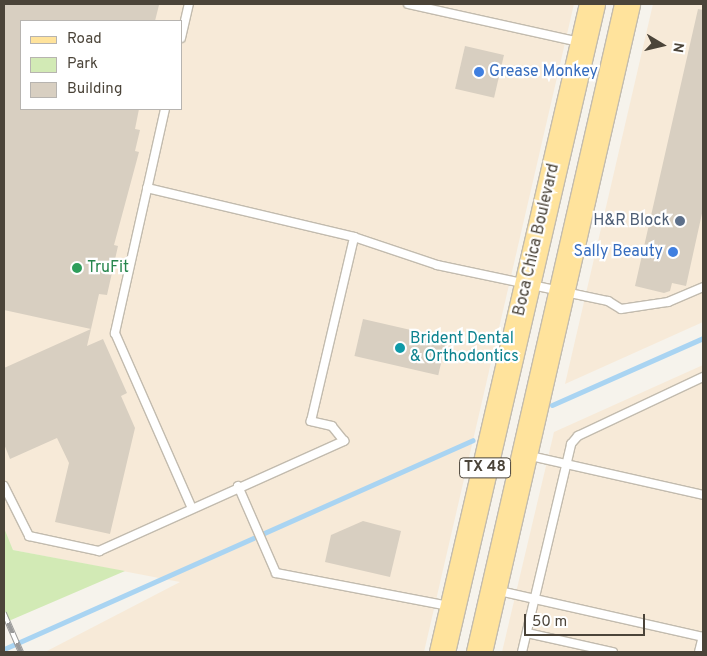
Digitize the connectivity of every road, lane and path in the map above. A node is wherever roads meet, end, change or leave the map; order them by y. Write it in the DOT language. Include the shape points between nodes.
graph roads {
  1 [pos="189,4"];
  2 [pos="408,4"];
  3 [pos="592,4"];
  4 [pos="628,4"];
  5 [pos="182,34"];
  6 [pos="583,42"];
  7 [pos="165,110"];
  8 [pos="147,188"];
  9 [pos="354,237"];
  10 [pos="527,284"];
  11 [pos="703,287"];
  12 [pos="562,292"];
  13 [pos="703,377"];
  14 [pos="524,455"];
  15 [pos="565,464"];
  16 [pos="4,486"];
  17 [pos="238,486"];
  18 [pos="703,495"];
  19 [pos="191,506"];
  20 [pos="494,590"];
  21 [pos="534,599"];
  22 [pos="453,607"];
  23 [pos="527,633"];
  24 [pos="703,637"];
  25 [pos="442,652"];
  26 [pos="479,652"];
  27 [pos="522,652"];
  28 [pos="613,652"];
  29 [pos="699,652"];
  1 -- 5 [label="lane"];
  2 -- 6 [label="lane"];
  3 -- 6 [label="main road, Boca Chica Boulevard / TX 48"];
  4 -- 12 [label="main road, TX 48"];
  6 -- 10 [label="main road, Boca Chica Boulevard / TX 48"];
  7 -- 8 [label="lane"];
  8 -- 9 [label="lane"];
  8 -- 19 [label="lane" via="115,325 116,341"];
  9 -- 10 [label="lane" via="436,264"];
  9 -- 17 [label="lane" via="311,421 332,426 344,441"];
  10 -- 12 [label="lane"];
  10 -- 22 [label="main road, Boca Chica Boulevard / TX 48"];
  11 -- 12 [label="lane" via="668,302 621,309 608,301"];
  12 -- 14 [label="main road, TX 48"];
  13 -- 15 [label="lane" via="578,436"];
  14 -- 15 [label="lane"];
  14 -- 20 [label="main road, TX 48"];
  15 -- 18 [label="lane"];
  15 -- 21 [label="lane"];
  16 -- 19 [label="lane" via="28,536 89,550 120,544"];
  17 -- 19 [label="lane"];
  17 -- 22 [label="lane" via="276,573"];
  20 -- 21 [label="lane"];
  20 -- 26 [label="main road, TX 48"];
  21 -- 23 [label="lane"];
  21 -- 24 [label="lane"];
  22 -- 25 [label="main road, Boca Chica Boulevard / TX 48"];
  23 -- 27 [label="lane"];
  23 -- 28 [label="lane"];
  24 -- 29 [label="lane"];
}
